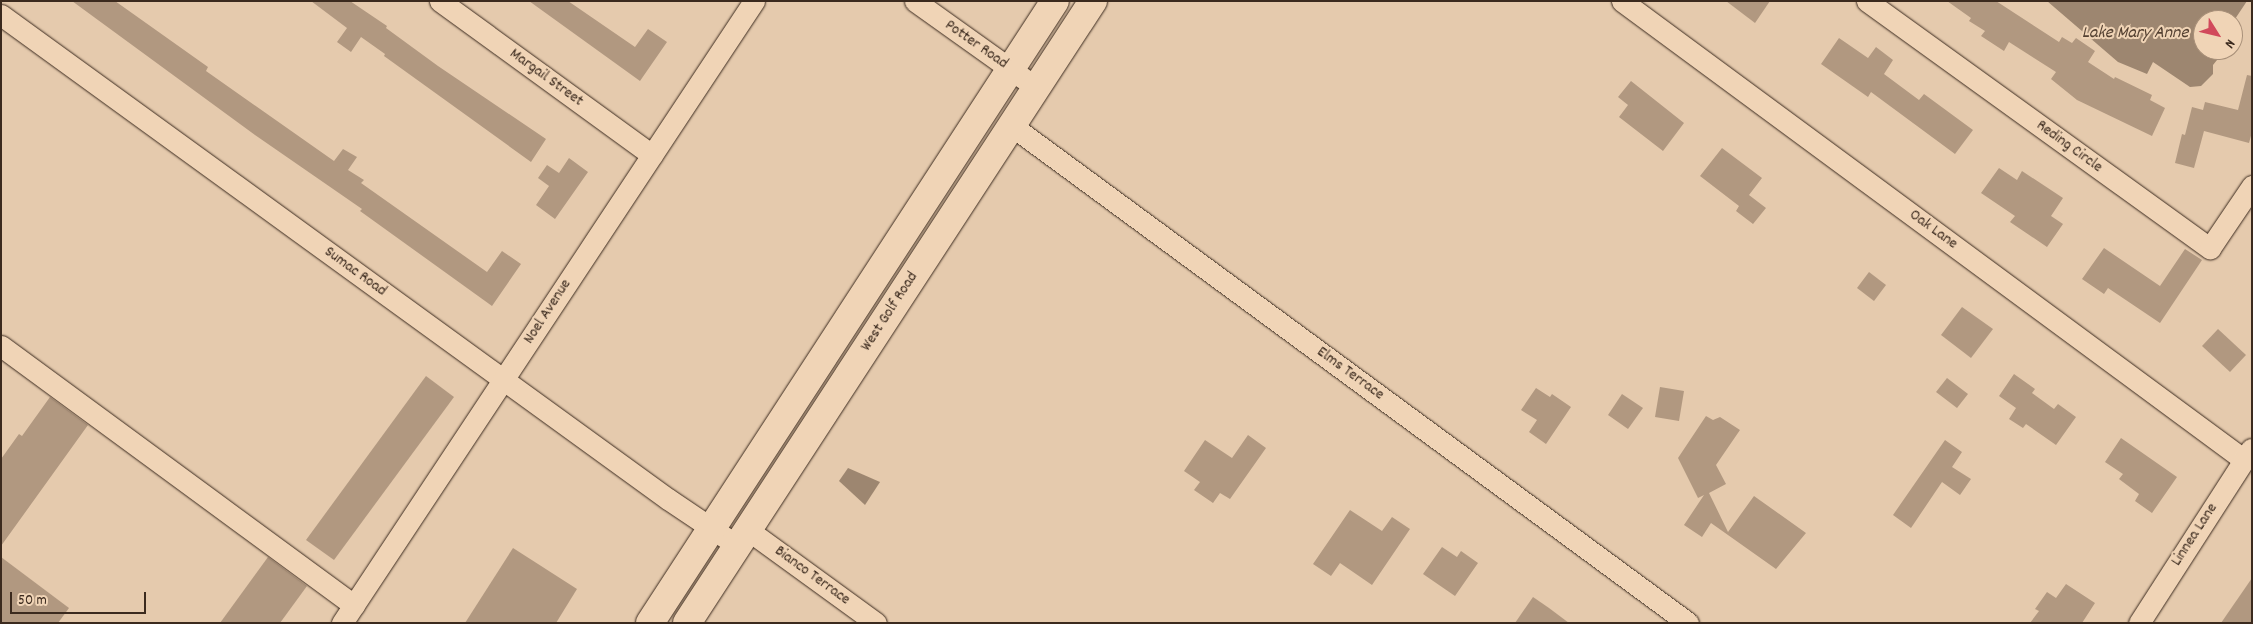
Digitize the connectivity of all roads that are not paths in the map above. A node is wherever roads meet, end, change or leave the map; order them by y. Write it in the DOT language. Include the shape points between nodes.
graph roads {
  1 [pos="440,1"];
  2 [pos="754,1"];
  3 [pos="915,1"];
  4 [pos="1055,1"];
  5 [pos="1093,1"];
  6 [pos="1622,1"];
  7 [pos="1867,1"];
  8 [pos="1,15"];
  9 [pos="1011,70"];
  10 [pos="1037,88"];
  11 [pos="1012,126"];
  12 [pos="652,155"];
  13 [pos="2252,186"];
  14 [pos="1,346"];
  15 [pos="503,380"];
  16 [pos="2248,453"];
  17 [pos="711,528"];
  18 [pos="743,538"];
  19 [pos="354,605"];
  20 [pos="342,623"];
  21 [pos="650,623"];
  22 [pos="687,623"];
  23 [pos="876,623"];
  24 [pos="1688,623"];
  25 [pos="2138,623"];
  1 -- 12 [label="street, Margail Street"];
  2 -- 12 [label="street, Noel Avenue"];
  3 -- 9 [label="street, Potter Road"];
  4 -- 9 [label="main road, West Golf Road"];
  5 -- 10 [label="main road, West Golf Road"];
  6 -- 16 [label="street, Oak Lane"];
  7 -- 13 [label="street, Reding Circle" via="2210,248"];
  8 -- 15 [label="street, Sumac Road"];
  9 -- 10 [label="street, Potter Road"];
  9 -- 17 [label="main road, West Golf Road"];
  10 -- 11 [label="main road, West Golf Road"];
  11 -- 18 [label="main road, West Golf Road"];
  11 -- 24 [label="street, Elms Terrace"];
  12 -- 15 [label="street, Noel Avenue"];
  14 -- 19 [label="street"];
  15 -- 17 [label="street, Sumac Road"];
  15 -- 19 [label="street, Noel Avenue"];
  16 -- 25 [label="street, Linnea Lane"];
  17 -- 18 [label="street, Bianco Terrace"];
  17 -- 21 [label="main road, West Golf Road"];
  18 -- 22 [label="main road, West Golf Road"];
  18 -- 23 [label="street, Bianco Terrace"];
  19 -- 20 [label="street, Noel Avenue"];
}
